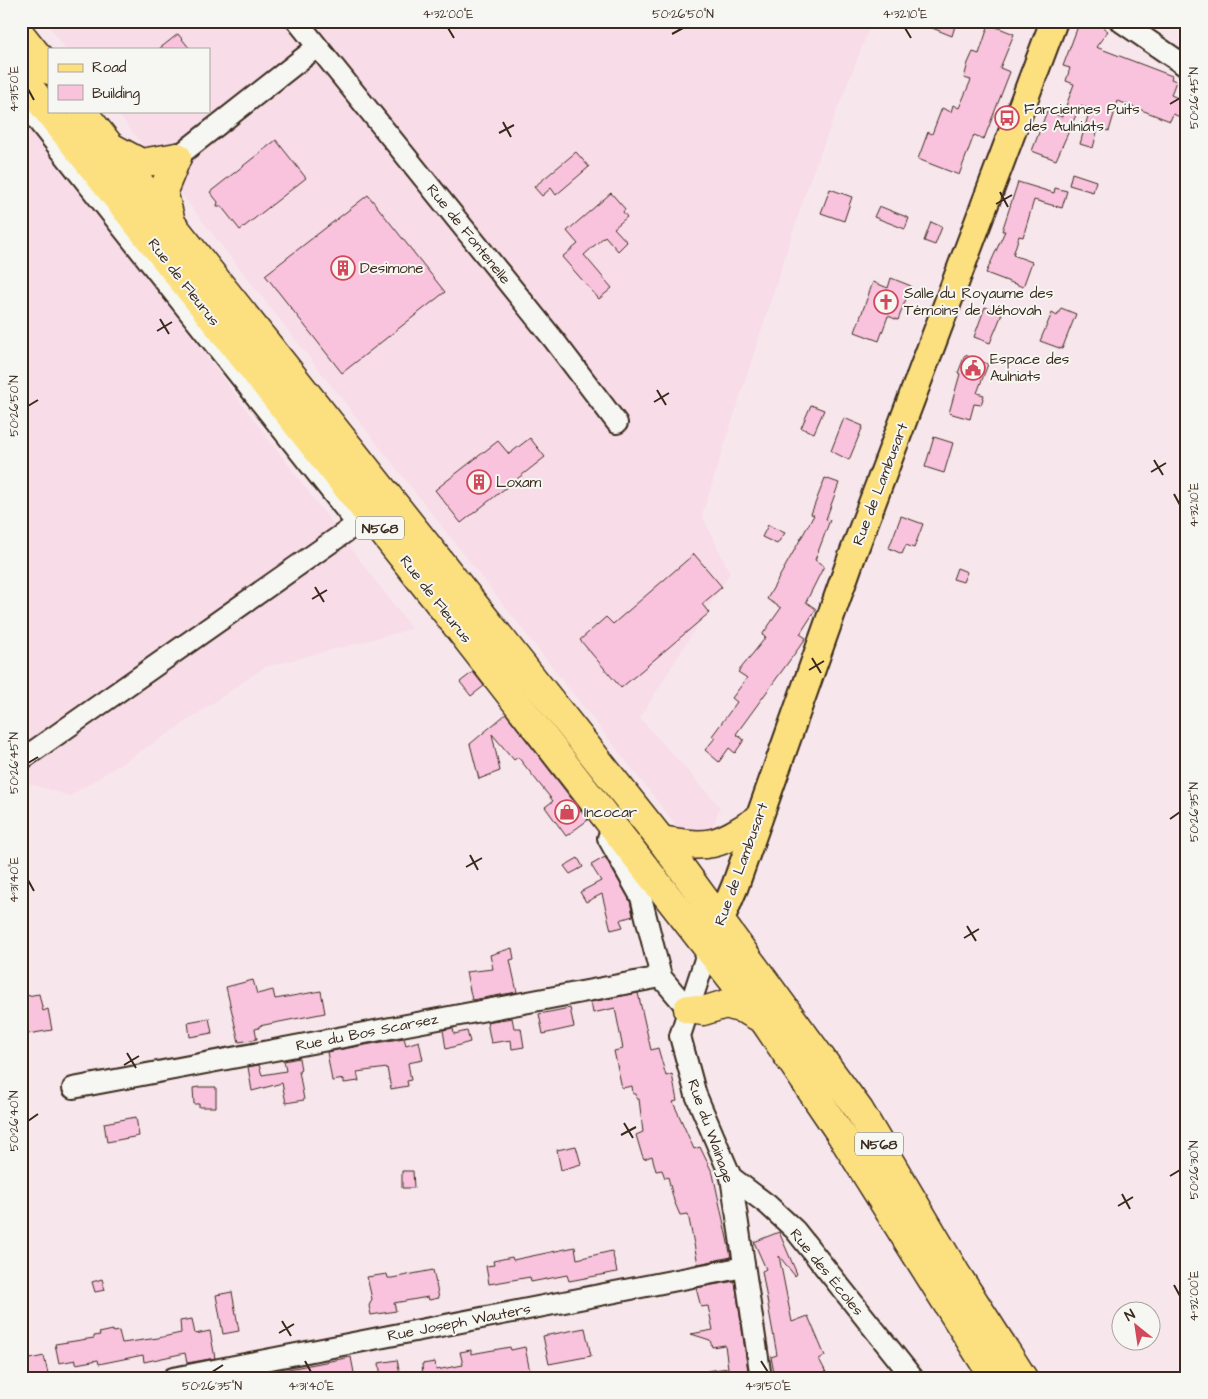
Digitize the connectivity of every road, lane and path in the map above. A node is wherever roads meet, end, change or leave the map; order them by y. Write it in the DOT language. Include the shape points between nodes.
graph roads {
  1 [pos="297,21"];
  2 [pos="1054,21"];
  3 [pos="1120,21"];
  4 [pos="21,35"];
  5 [pos="317,47"];
  6 [pos="1187,67"];
  7 [pos="48,69"];
  8 [pos="21,76"];
  9 [pos="21,100"];
  10 [pos="48,110"];
  11 [pos="50,112"];
  12 [pos="83,112"];
  13 [pos="108,145"];
  14 [pos="177,157"];
  15 [pos="172,226"];
  16 [pos="618,424"];
  17 [pos="357,524"];
  18 [pos="432,594"];
  19 [pos="21,760"];
  20 [pos="757,820"];
  21 [pos="608,838"];
  22 [pos="661,840"];
  23 [pos="721,920"];
  24 [pos="709,947"];
  25 [pos="661,977"];
  26 [pos="688,1010"];
  27 [pos="763,1019"];
  28 [pos="73,1088"];
  29 [pos="731,1177"];
  30 [pos="744,1267"];
  31 [pos="173,1378"];
  32 [pos="761,1378"];
  33 [pos="913,1378"];
  34 [pos="994,1378"];
  35 [pos="1023,1378"];
  1 -- 5 [label="street, Rue de Fontenelle"];
  2 -- 20 [label="main road, Rue de Lambusart" via="848,568"];
  3 -- 6 [label="street"];
  4 -- 7 [label="highway"];
  5 -- 14 [label="street"];
  5 -- 16 [label="street, Rue de Fontenelle"];
  8 -- 10 [label="highway, Rue de Fleurus / N568"];
  9 -- 17 [label="street"];
  11 -- 18 [label="highway, Rue de Fleurus / N568"];
  12 -- 13 [label="highway, Rue de Fleurus / N568"];
  13 -- 14 [label="highway" via="141,163"];
  13 -- 15 [label="highway, Rue de Fleurus / N568"];
  14 -- 15 [label="highway" via="162,191"];
  15 -- 22 [label="highway, Rue de Fleurus / N568"];
  17 -- 18 [label="highway" via="385,559 412,585"];
  17 -- 19 [label="street"];
  18 -- 24 [label="highway, Rue de Fleurus / N568"];
  20 -- 22 [label="highway" via="727,840 694,847"];
  20 -- 23 [label="main road, Rue de Lambusart"];
  21 -- 25 [label="street" via="641,897"];
  22 -- 23 [label="highway, Rue de Fleurus / N568"];
  23 -- 24 [label="main road, Rue de Lambusart"];
  23 -- 35 [label="highway, N568" via="859,1110 955,1272"];
  24 -- 26 [label="street, Rue du Wainage"];
  24 -- 27 [label="highway, N568"];
  25 -- 26 [label="street"];
  25 -- 28 [label="street, Rue du Bos Scarsez"];
  26 -- 27 [label="highway" via="703,1011 726,1004"];
  26 -- 29 [label="street, Rue du Wainage" via="680,1036 696,1095"];
  27 -- 34 [label="highway, N568" via="840,1133"];
  29 -- 30 [label="street, Rue du Wainage"];
  29 -- 33 [label="street, Rue des Écoles" via="795,1230"];
  30 -- 31 [label="street, Rue Joseph Wauters"];
  30 -- 32 [label="street, Rue du Wainage"];
}
